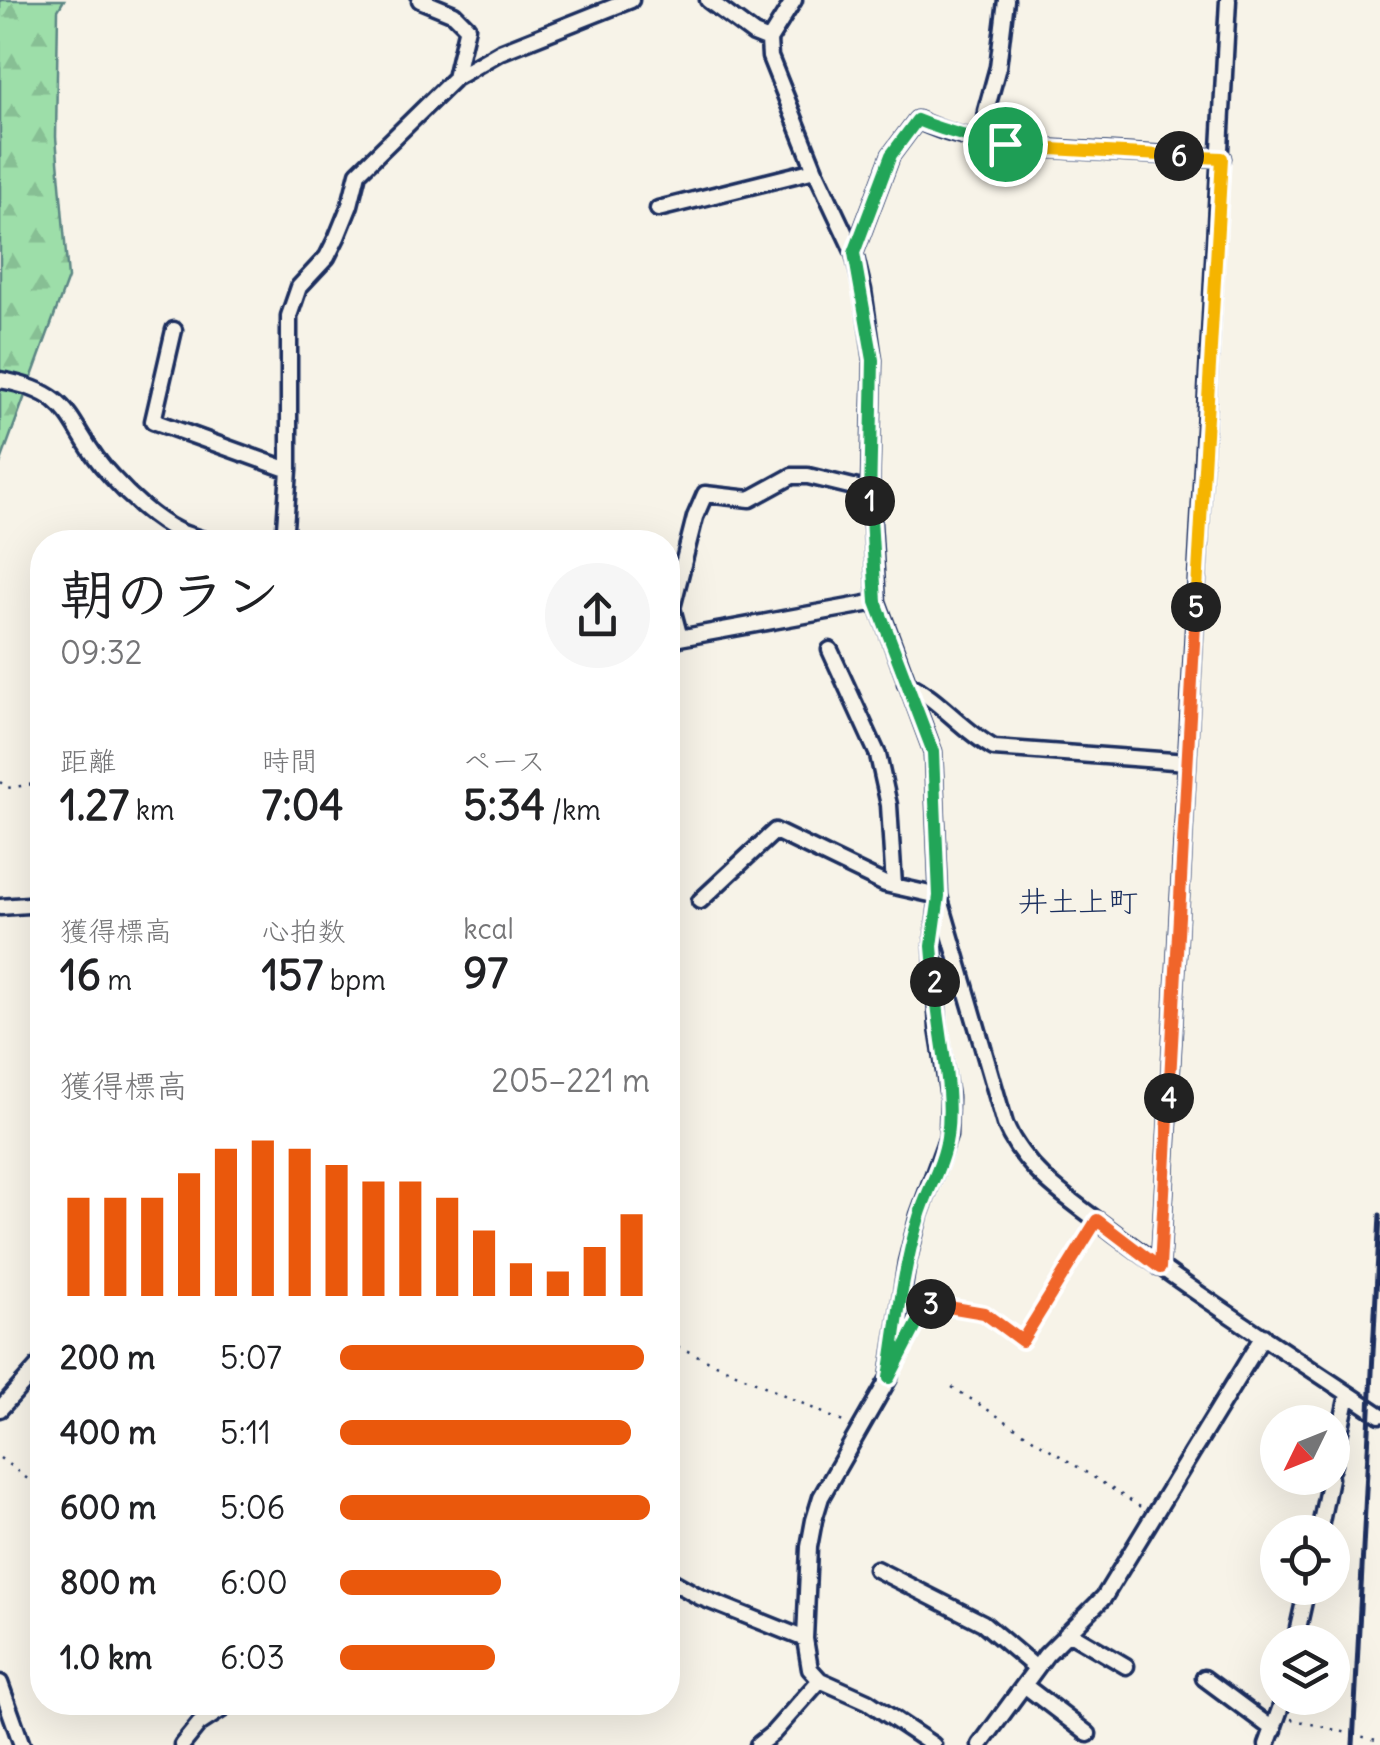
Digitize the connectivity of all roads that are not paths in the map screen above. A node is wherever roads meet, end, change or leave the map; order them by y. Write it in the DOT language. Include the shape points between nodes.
graph roads {
  1 [pos="420,0"];
  2 [pos="631,0"];
  3 [pos="708,0"];
  4 [pos="794,0"];
  5 [pos="1006,0"];
  6 [pos="1228,0"];
  7 [pos="769,40"];
  8 [pos="455,78"];
  9 [pos="994,138"];
  10 [pos="1222,158"];
  11 [pos="815,170"];
  12 [pos="658,209"];
  13 [pos="854,253"];
  14 [pos="174,330"];
  15 [pos="0,380"];
  16 [pos="289,470"];
  17 [pos="870,491"];
  18 [pos="178,530"];
  19 [pos="285,530"];
  20 [pos="680,576"];
  21 [pos="876,602"];
  22 [pos="680,638"];
  23 [pos="830,650"];
  24 [pos="906,683"];
  25 [pos="1187,762"];
  26 [pos="894,886"];
  27 [pos="939,896"];
  28 [pos="700,902"];
  29 [pos="30,905"];
  30 [pos="0,907"];
  31 [pos="1160,1268"];
  32 [pos="1263,1336"];
  33 [pos="30,1375"];
  34 [pos="1348,1395"];
  35 [pos="1346,1405"];
  36 [pos="0,1409"];
  37 [pos="1380,1416"];
  38 [pos="876,1569"];
  39 [pos="680,1586"];
  40 [pos="1068,1632"];
  41 [pos="805,1639"];
  42 [pos="1126,1666"];
  43 [pos="1036,1668"];
  44 [pos="1204,1678"];
  45 [pos="820,1680"];
  46 [pos="0,1683"];
  47 [pos="1024,1685"];
  48 [pos="213,1715"];
  49 [pos="1279,1715"];
  50 [pos="1277,1723"];
  51 [pos="1088,1734"];
  52 [pos="777,1737"];
  53 [pos="22,1745"];
  54 [pos="182,1745"];
  55 [pos="758,1745"];
  56 [pos="933,1745"];
  57 [pos="980,1745"];
  58 [pos="1267,1745"];
  1 -- 8 [label="street" via="467,27"];
  2 -- 8 [label="street" via="500,52"];
  3 -- 7 [label="street"];
  4 -- 7 [label="street"];
  5 -- 9 [label="street" via="986,112"];
  6 -- 10 [label="street"];
  7 -- 11 [label="street"];
  8 -- 16 [label="street" via="358,173 337,238 292,300"];
  9 -- 10 [label="street" via="1018,147"];
  9 -- 13 [label="street" via="917,120 891,155"];
  10 -- 25 [label="street"];
  11 -- 12 [label="street"];
  11 -- 13 [label="street"];
  13 -- 17 [label="street" via="873,360"];
  14 -- 16 [label="street" via="154,421"];
  15 -- 18 [label="street" via="51,396 112,478"];
  16 -- 19 [label="street"];
  17 -- 20 [label="street" via="792,476 750,499 705,494"];
  17 -- 21 [label="street"];
  21 -- 22 [label="street"];
  21 -- 24 [label="street"];
  23 -- 26 [label="street" via="878,755"];
  24 -- 25 [label="street" via="994,748"];
  24 -- 27 [label="street" via="933,752"];
  25 -- 31 [label="street"];
  26 -- 27 [label="street"];
  26 -- 28 [label="street" via="775,831"];
  27 -- 31 [label="street" via="1011,1139 1036,1171"];
  27 -- 41 [label="street" via="932,946 948,1136 907,1262 889,1378 814,1520"];
  29 -- 30 [label="street"];
  31 -- 32 [label="street"];
  32 -- 34 [label="street"];
  32 -- 40 [label="street" via="1104,1596"];
  33 -- 36 [label="street"];
  34 -- 35 [label="street"];
  34 -- 37 [label="street"];
  38 -- 43 [label="street" via="982,1623"];
  39 -- 41 [label="street"];
  40 -- 42 [label="street"];
  40 -- 43 [label="street"];
  41 -- 45 [label="street" via="810,1669"];
  43 -- 47 [label="street"];
  44 -- 50 [label="street"];
  45 -- 52 [label="street"];
  45 -- 56 [label="street" via="867,1701"];
  46 -- 53 [label="street"];
  47 -- 51 [label="street"];
  47 -- 57 [label="street"];
  48 -- 54 [label="street"];
  49 -- 50 [label="street"];
  50 -- 58 [label="street"];
  52 -- 55 [label="street"];
}
